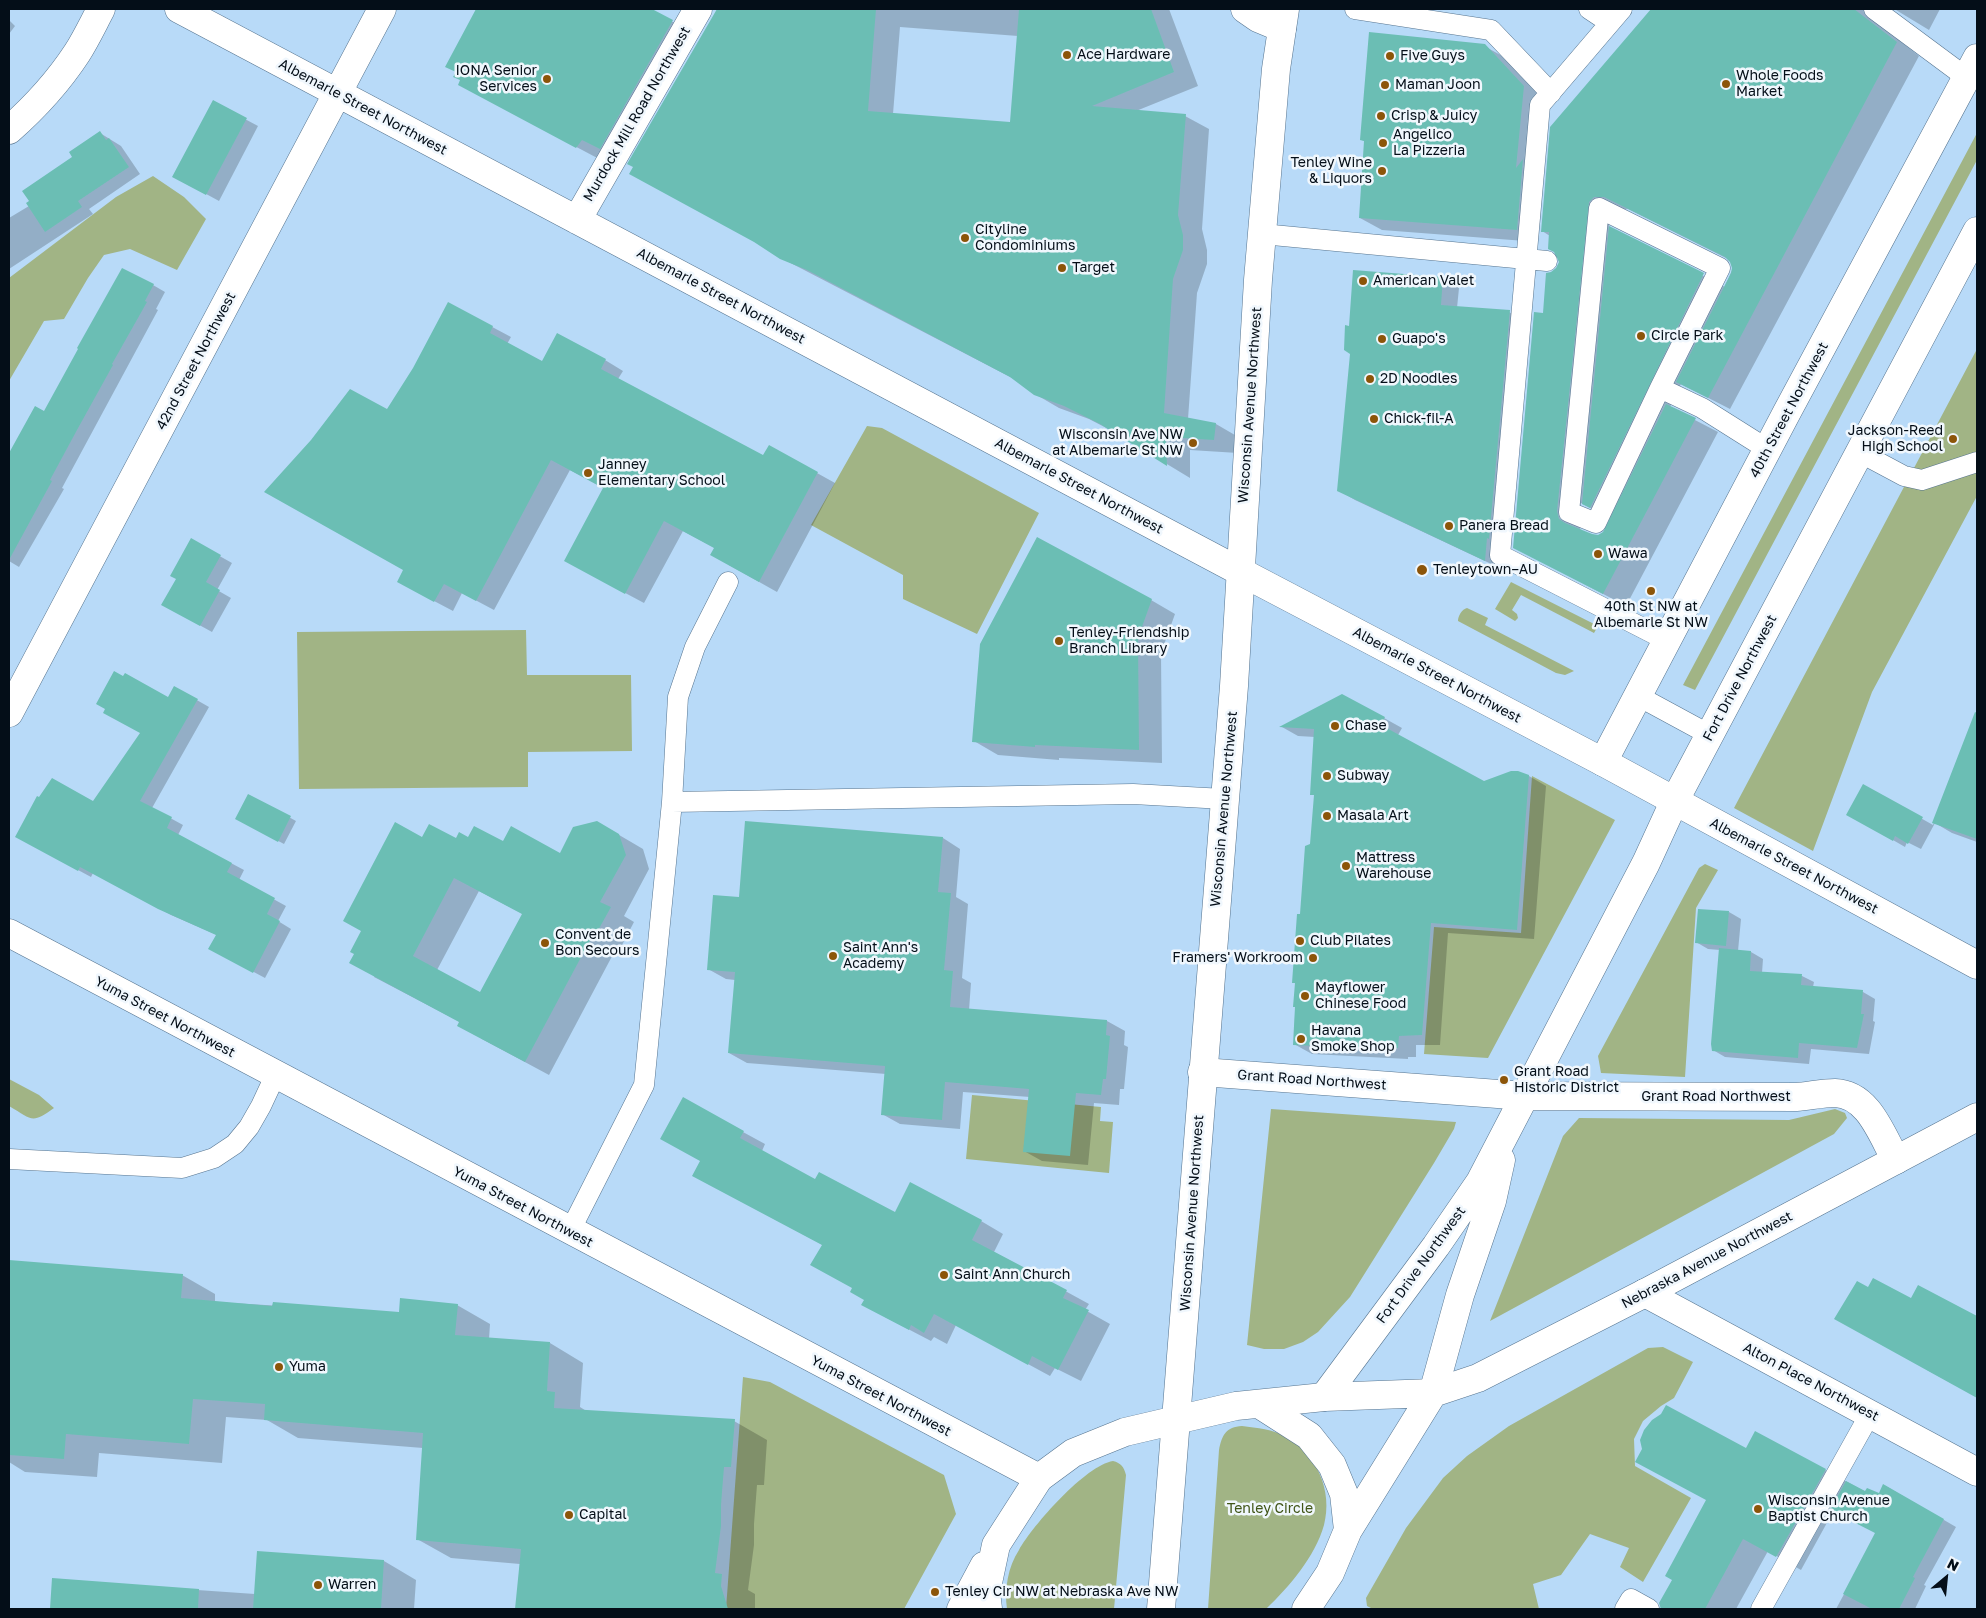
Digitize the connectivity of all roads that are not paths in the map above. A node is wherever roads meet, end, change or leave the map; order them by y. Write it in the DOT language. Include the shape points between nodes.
graph roads {
  1 [pos="101,9"];
  2 [pos="179,9"];
  3 [pos="382,9"];
  4 [pos="698,9"];
  5 [pos="1244,9"];
  6 [pos="1355,9"];
  7 [pos="1589,9"];
  8 [pos="1874,9"];
  9 [pos="1616,16"];
  10 [pos="1284,18"];
  11 [pos="1972,68"];
  12 [pos="338,93"];
  13 [pos="1551,93"];
  14 [pos="9,130"];
  15 [pos="577,220"];
  16 [pos="1977,231"];
  17 [pos="1262,234"];
  18 [pos="1526,259"];
  19 [pos="1547,261"];
  20 [pos="1660,388"];
  21 [pos="1768,449"];
  22 [pos="1859,452"];
  23 [pos="1977,462"];
  24 [pos="1240,572"];
  25 [pos="728,582"];
  26 [pos="1668,640"];
  27 [pos="1638,696"];
  28 [pos="9,713"];
  29 [pos="1710,735"];
  30 [pos="1602,762"];
  31 [pos="1224,799"];
  32 [pos="672,802"];
  33 [pos="1674,802"];
  34 [pos="9,933"];
  35 [pos="1977,965"];
  36 [pos="1202,1072"];
  37 [pos="276,1076"];
  38 [pos="1525,1096"];
  39 [pos="1977,1117"];
  40 [pos="1508,1128"];
  41 [pos="9,1159"];
  42 [pos="1896,1160"];
  43 [pos="570,1232"];
  44 [pos="1645,1293"];
  45 [pos="1433,1393"];
  46 [pos="1324,1397"];
  47 [pos="1259,1404"];
  48 [pos="1870,1414"];
  49 [pos="1176,1419"];
  50 [pos="1977,1472"];
  51 [pos="1038,1478"];
  52 [pos="1348,1530"];
  53 [pos="996,1545"];
  54 [pos="961,1609"];
  55 [pos="988,1609"];
  56 [pos="1161,1609"];
  57 [pos="1306,1609"];
  58 [pos="1625,1609"];
  59 [pos="1649,1609"];
  60 [pos="1761,1609"];
  1 -- 14 [label="street" via="77,53 58,79"];
  2 -- 12 [label="street, Albemarle Street Northwest"];
  3 -- 12 [label="street, 42nd Street Northwest"];
  4 -- 15 [label="street, Murdock Mill Road Northwest"];
  5 -- 10 [label="street" via="1258,18"];
  6 -- 13 [label="lane" via="1491,30"];
  7 -- 9 [label="lane"];
  8 -- 11 [label="lane"];
  9 -- 13 [label="lane"];
  10 -- 17 [label="street, Wisconsin Avenue Northwest" via="1276,69"];
  11 -- 21 [label="street, 40th Street Northwest"];
  12 -- 15 [label="street, Albemarle Street Northwest"];
  12 -- 28 [label="street, 42nd Street Northwest"];
  13 -- 18 [label="lane" via="1540,105"];
  15 -- 24 [label="street, Albemarle Street Northwest"];
  16 -- 22 [label="street, Fort Drive Northwest"];
  17 -- 18 [label="lane"];
  17 -- 24 [label="street, Wisconsin Avenue Northwest"];
  18 -- 19 [label="lane"];
  18 -- 26 [label="lane" via="1500,555"];
  20 -- 20 [label="lane" via="1720,268 1599,208 1569,512 1596,523"];
  20 -- 21 [label="lane" via="1702,408"];
  21 -- 26 [label="street, 40th Street Northwest"];
  22 -- 23 [label="lane" via="1904,476 1922,480"];
  22 -- 29 [label="street, Fort Drive Northwest"];
  24 -- 30 [label="street, Albemarle Street Northwest"];
  24 -- 31 [label="street, Wisconsin Avenue Northwest"];
  25 -- 32 [label="lane" via="695,646 678,697"];
  26 -- 27 [label="street, 40th Street Northwest"];
  27 -- 29 [label="lane"];
  27 -- 30 [label="street, 40th Street Northwest"];
  29 -- 33 [label="street, Fort Drive Northwest"];
  30 -- 33 [label="street, Albemarle Street Northwest"];
  31 -- 32 [label="lane" via="1133,794"];
  31 -- 36 [label="street, Wisconsin Avenue Northwest"];
  32 -- 43 [label="lane" via="644,1085"];
  33 -- 35 [label="street, Albemarle Street Northwest"];
  33 -- 38 [label="street, Fort Drive Northwest" via="1646,863"];
  34 -- 37 [label="street, Yuma Street Northwest"];
  36 -- 38 [label="street, Grant Road Northwest"];
  36 -- 49 [label="street, Wisconsin Avenue Northwest"];
  37 -- 41 [label="lane" via="262,1106 235,1144 214,1158 182,1168"];
  37 -- 43 [label="street, Yuma Street Northwest"];
  38 -- 40 [label="street, Fort Drive Northwest"];
  38 -- 42 [label="street, Grant Road Northwest" via="1796,1097 1840,1094 1866,1108"];
  39 -- 42 [label="street, Nebraska Avenue Northwest"];
  40 -- 45 [label="street, Fort Drive Northwest" via="1492,1201 1460,1296"];
  40 -- 46 [label="street, Fort Drive Northwest" via="1480,1182"];
  42 -- 44 [label="street, Nebraska Avenue Northwest"];
  43 -- 51 [label="street, Yuma Street Northwest"];
  44 -- 45 [label="street, Nebraska Avenue Northwest" via="1478,1378"];
  44 -- 48 [label="street, Alton Place Northwest"];
  45 -- 46 [label="street, Nebraska Avenue Northwest"];
  45 -- 52 [label="street"];
  46 -- 47 [label="street, Nebraska Avenue Northwest"];
  47 -- 49 [label="street, Nebraska Avenue Northwest"];
  47 -- 52 [label="street" via="1309,1436 1332,1465 1344,1494"];
  48 -- 50 [label="street, Alton Place Northwest"];
  48 -- 60 [label="lane"];
  49 -- 51 [label="street, Nebraska Avenue Northwest" via="1119,1434 1089,1446"];
  49 -- 56 [label="street, Wisconsin Avenue Northwest"];
  51 -- 53 [label="street"];
  52 -- 57 [label="street" via="1330,1573"];
  53 -- 54 [label="street"];
  53 -- 55 [label="street" via="986,1592"];
  58 -- 59 [label="lane" via="1631,1599"];
}
